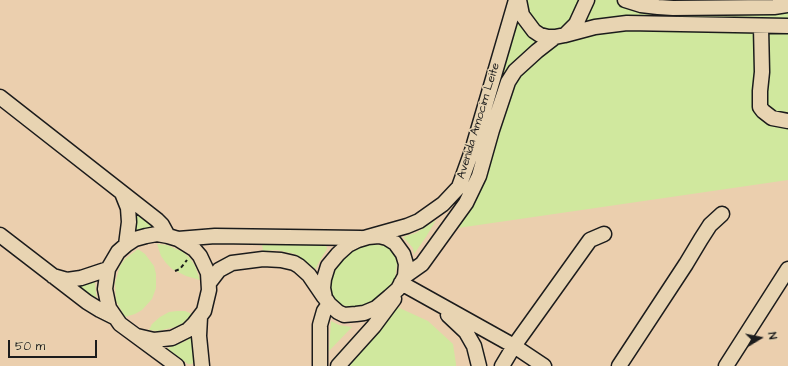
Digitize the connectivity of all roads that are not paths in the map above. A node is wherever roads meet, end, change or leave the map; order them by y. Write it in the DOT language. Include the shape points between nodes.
graph roads {
  1 [pos="517,0"];
  2 [pos="587,0"];
  3 [pos="625,0"];
  4 [pos="788,5"];
  5 [pos="788,26"];
  6 [pos="761,27"];
  7 [pos="560,36"];
  8 [pos="0,97"];
  9 [pos="788,121"];
  10 [pos="122,193"];
  11 [pos="722,214"];
  12 [pos="604,234"];
  13 [pos="0,235"];
  14 [pos="173,237"];
  15 [pos="366,238"];
  16 [pos="126,245"];
  17 [pos="108,269"];
  18 [pos="788,269"];
  19 [pos="51,276"];
  20 [pos="209,283"];
  21 [pos="402,283"];
  22 [pos="430,298"];
  23 [pos="327,301"];
  24 [pos="114,317"];
  25 [pos="200,317"];
  26 [pos="137,336"];
  27 [pos="514,346"];
  28 [pos="176,366"];
  29 [pos="202,366"];
  30 [pos="320,366"];
  31 [pos="338,366"];
  32 [pos="479,366"];
  33 [pos="502,366"];
  34 [pos="544,366"];
  35 [pos="619,366"];
  36 [pos="726,366"];
  1 -- 7 [label="street, Avenida Amocim Leite" via="522,15 534,31 548,37"];
  1 -- 15 [label="street, Avenida Amocim Leite" via="459,187 443,204 419,221"];
  2 -- 7 [label="street, Avenida Amocim Leite" via="576,24"];
  3 -- 4 [label="street" via="658,8 753,8"];
  5 -- 6 [label="street"];
  6 -- 7 [label="street" via="627,23 594,27"];
  6 -- 9 [label="street" via="760,107 772,118"];
  7 -- 21 [label="street, Avenida Amocim Leite" via="537,51 515,71 508,82 478,176 466,203 422,264"];
  8 -- 10 [label="street"];
  10 -- 14 [label="street" via="157,220"];
  10 -- 16 [label="street" via="128,208"];
  11 -- 35 [label="street" via="710,225"];
  12 -- 27 [label="street" via="590,240"];
  13 -- 19 [label="street"];
  14 -- 15 [label="street"];
  14 -- 16 [label="street" via="157,234 135,239"];
  14 -- 20 [label="street" via="194,251 204,265"];
  15 -- 21 [label="street" via="380,236 396,243 406,264"];
  15 -- 23 [label="street, Avenida Amocim Leite" via="348,245 328,266 323,288"];
  16 -- 17 [label="street" via="118,252"];
  17 -- 19 [label="street" via="97,274 66,280"];
  17 -- 24 [label="street" via="106,298"];
  18 -- 36 [label="street"];
  19 -- 24 [label="street" via="87,302"];
  20 -- 23 [label="street" via="227,264 263,259 281,260 299,266 312,279"];
  20 -- 25 [label="street" via="207,304"];
  21 -- 22 [label="street"];
  21 -- 23 [label="street, Avenida Amocim Leite" via="390,298 364,313 344,314 338,312"];
  21 -- 31 [label="street, Avenida Amocim Leite" via="385,312"];
  22 -- 27 [label="street"];
  22 -- 32 [label="street" via="466,332 474,346"];
  23 -- 30 [label="street, Avenida Amocim Leite" via="320,326"];
  24 -- 26 [label="street"];
  25 -- 26 [label="street" via="188,330 172,338 154,340"];
  25 -- 29 [label="street"];
  26 -- 28 [label="street"];
  27 -- 33 [label="street"];
  27 -- 34 [label="street"];
}
